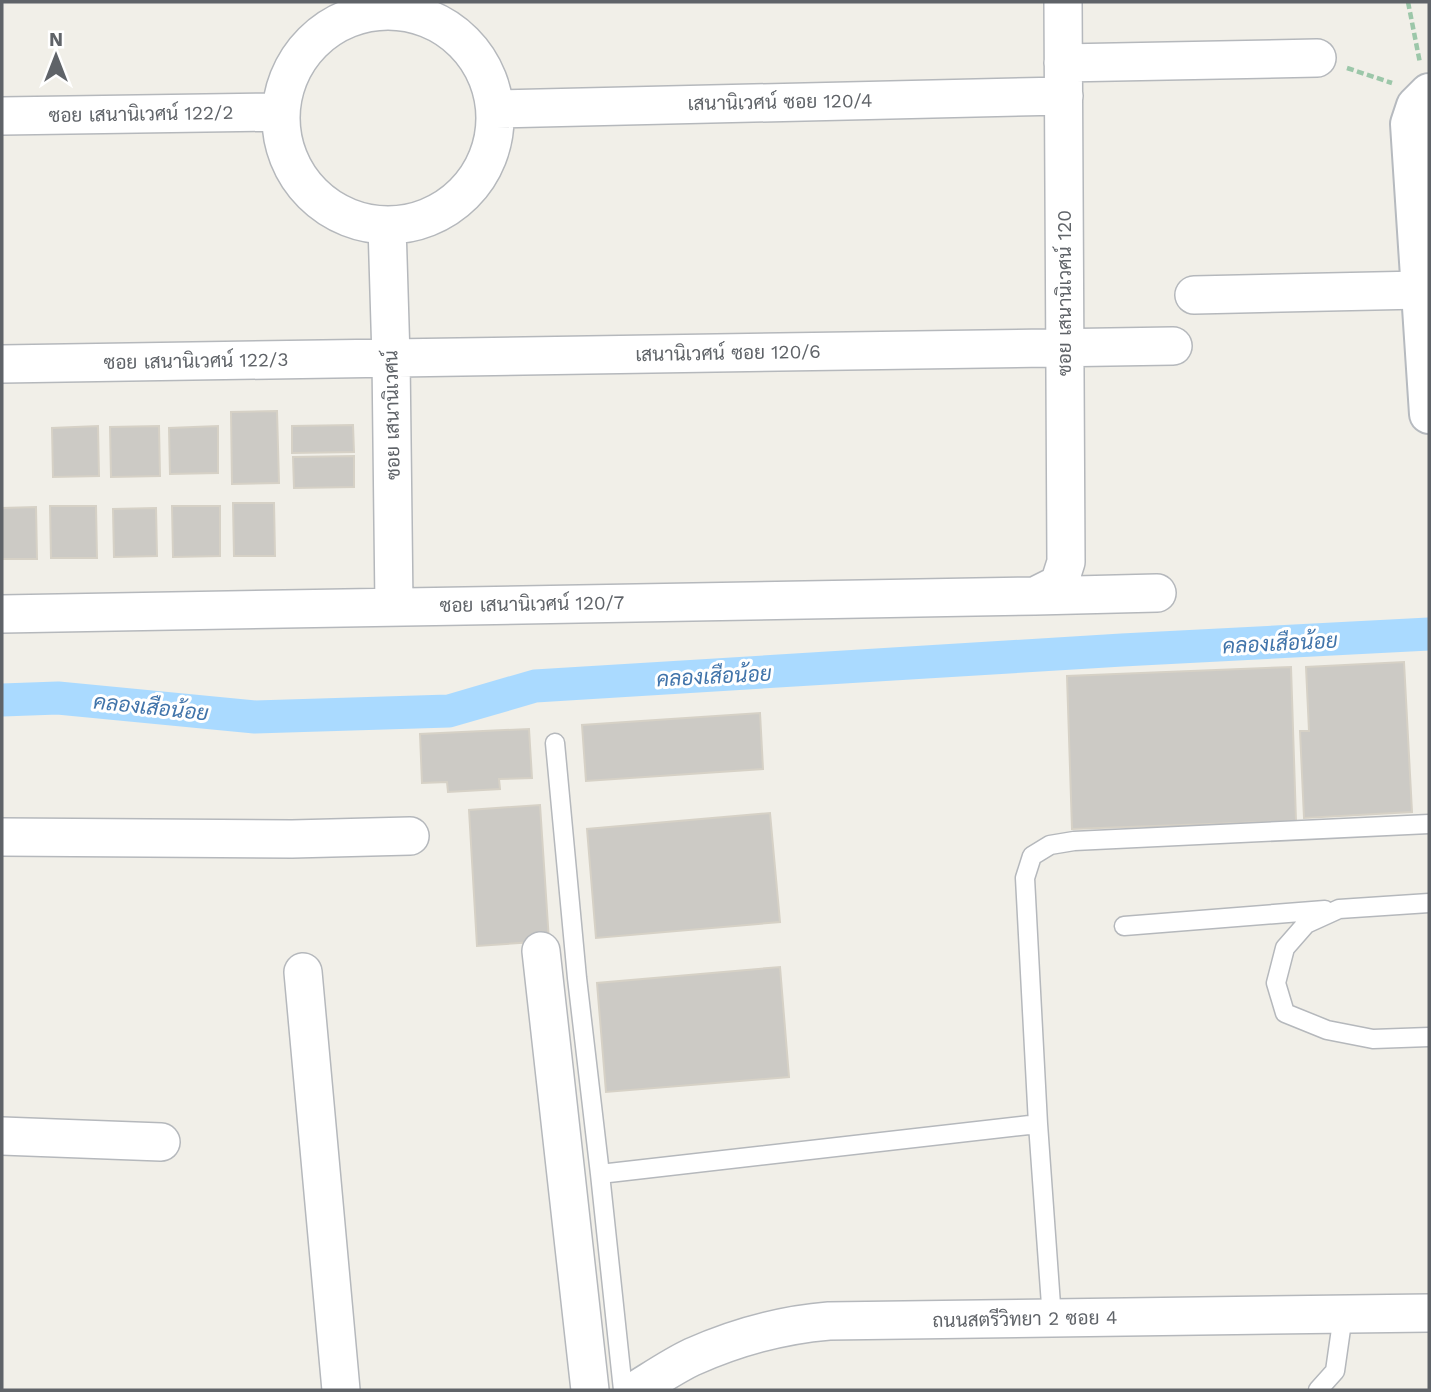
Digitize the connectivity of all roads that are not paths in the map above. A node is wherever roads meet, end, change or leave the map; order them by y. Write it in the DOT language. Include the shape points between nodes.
graph roads {
  1 [pos="1063,2"];
  2 [pos="385,6"];
  3 [pos="1317,58"];
  4 [pos="1064,80"];
  5 [pos="1428,94"];
  6 [pos="496,109"];
  7 [pos="280,112"];
  8 [pos="2,116"];
  9 [pos="387,225"];
  10 [pos="1421,290"];
  11 [pos="1194,295"];
  12 [pos="1172,346"];
  13 [pos="1064,347"];
  14 [pos="391,358"];
  15 [pos="2,364"];
  16 [pos="1429,403"];
  17 [pos="1429,414"];
  18 [pos="1047,590"];
  19 [pos="1157,593"];
  20 [pos="394,606"];
  21 [pos="2,614"];
  22 [pos="555,743"];
  23 [pos="1429,824"];
  24 [pos="410,836"];
  25 [pos="2,837"];
  26 [pos="1429,903"];
  27 [pos="1339,909"];
  28 [pos="1124,926"];
  29 [pos="541,951"];
  30 [pos="303,972"];
  31 [pos="1429,1037"];
  32 [pos="1038,1124"];
  33 [pos="2,1136"];
  34 [pos="161,1142"];
  35 [pos="600,1174"];
  36 [pos="1429,1313"];
  37 [pos="1343,1315"];
  38 [pos="1052,1319"];
  39 [pos="341,1390"];
  40 [pos="590,1390"];
  41 [pos="623,1390"];
  42 [pos="636,1390"];
  43 [pos="1318,1390"];
  1 -- 4 [label="street, ซอย เสนานิเวศน์ 120"];
  2 -- 6 [label="street" via="447,27 471,49 488,77"];
  2 -- 7 [label="street" via="325,31 302,53 286,80"];
  3 -- 4 [label="street, เสนานิเวศน์ ซอย 120/4"];
  4 -- 6 [label="street, เสนานิเวศน์ ซอย 120/4"];
  4 -- 13 [label="street, ซอย เสนานิเวศน์ 120"];
  5 -- 10 [label="main road" via="1416,106 1410,124"];
  6 -- 9 [label="street" via="494,138 484,166 467,191 444,209 416,221"];
  7 -- 8 [label="street, ซอย เสนานิเวศน์ 122/2"];
  7 -- 9 [label="street" via="288,160 318,200 362,222"];
  9 -- 14 [label="street, ซอย เสนานิเวศน์"];
  10 -- 11 [label="street"];
  10 -- 16 [label="main road"];
  12 -- 13 [label="street, เสนานิเวศน์ ซอย 120/6"];
  13 -- 14 [label="street, เสนานิเวศน์ ซอย 120/6"];
  13 -- 18 [label="street, ซอย เสนานิเวศน์ 120" via="1066,562"];
  14 -- 15 [label="street, ซอย เสนานิเวศน์ 122/3"];
  14 -- 20 [label="street, ซอย เสนานิเวศน์"];
  16 -- 17 [label="main road"];
  18 -- 19 [label="street, ซอย เสนานิเวศน์ 120/7"];
  18 -- 20 [label="street, ซอย เสนานิเวศน์ 120/7"];
  20 -- 21 [label="street, ซอย เสนานิเวศน์ 120/7"];
  22 -- 35 [label="lane"];
  23 -- 32 [label="lane" via="1074,841 1050,845 1032,856 1025,878"];
  24 -- 25 [label="street"];
  26 -- 27 [label="lane"];
  27 -- 28 [label="lane"];
  27 -- 31 [label="lane" via="1306,924 1285,948 1276,983 1285,1013 1327,1030 1373,1040"];
  29 -- 40 [label="street"];
  30 -- 39 [label="street"];
  32 -- 35 [label="lane"];
  32 -- 38 [label="lane"];
  33 -- 34 [label="street"];
  35 -- 41 [label="lane"];
  36 -- 37 [label="street, ถนนสตรีวิทยา 2 ซอย 4"];
  37 -- 38 [label="street, ถนนสตรีวิทยา 2 ซอย 4"];
  37 -- 43 [label="lane" via="1335,1371"];
  38 -- 42 [label="street, ถนนสตรีวิทยา 2 ซอย 4" via="797,1324 744,1336 690,1358"];
}
